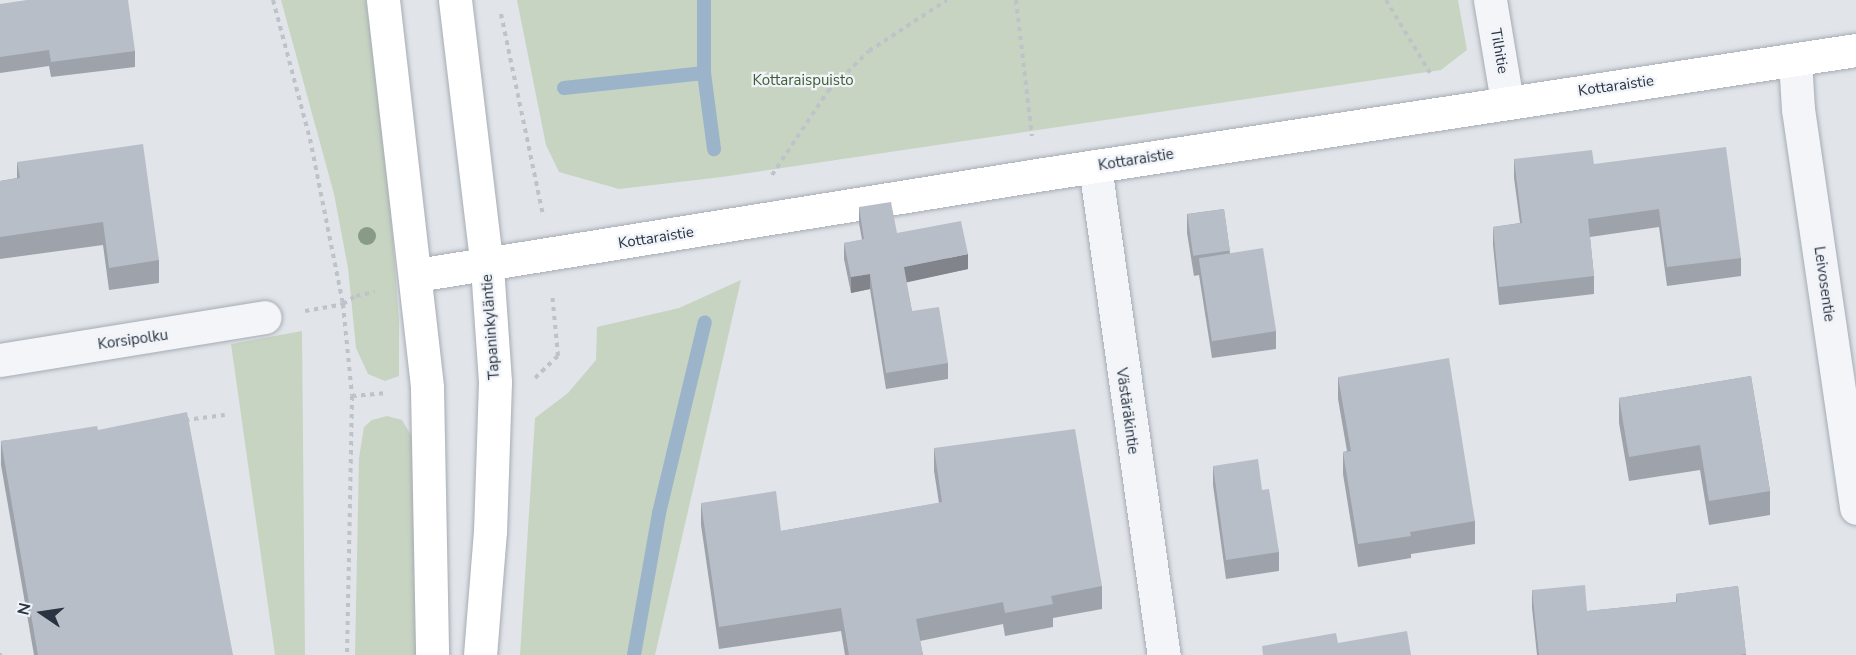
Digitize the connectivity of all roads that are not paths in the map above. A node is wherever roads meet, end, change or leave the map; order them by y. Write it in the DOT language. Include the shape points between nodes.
graph roads {
  1 [pos="383,0"];
  2 [pos="455,0"];
  3 [pos="1490,0"];
  4 [pos="1856,50"];
  5 [pos="1795,60"];
  6 [pos="1508,102"];
  7 [pos="1095,166"];
  8 [pos="487,267"];
  9 [pos="417,275"];
  10 [pos="265,317"];
  11 [pos="0,360"];
  12 [pos="1856,508"];
  13 [pos="432,655"];
  14 [pos="480,655"];
  15 [pos="1164,655"];
  1 -- 9 [label="street"];
  2 -- 8 [label="street, Tapaninkyläntie"];
  3 -- 6 [label="street, Tilhitie"];
  4 -- 5 [label="street, Kottaraistie"];
  5 -- 6 [label="street, Kottaraistie"];
  5 -- 12 [label="street, Leivosentie"];
  6 -- 7 [label="street, Kottaraistie"];
  7 -- 8 [label="street, Kottaraistie"];
  7 -- 15 [label="street, Västäräkintie"];
  8 -- 9 [label="street, Kottaraistie"];
  8 -- 14 [label="street, Tapaninkyläntie" via="495,382 490,531"];
  9 -- 13 [label="street" via="427,388"];
  10 -- 11 [label="street, Korsipolku"];
}
